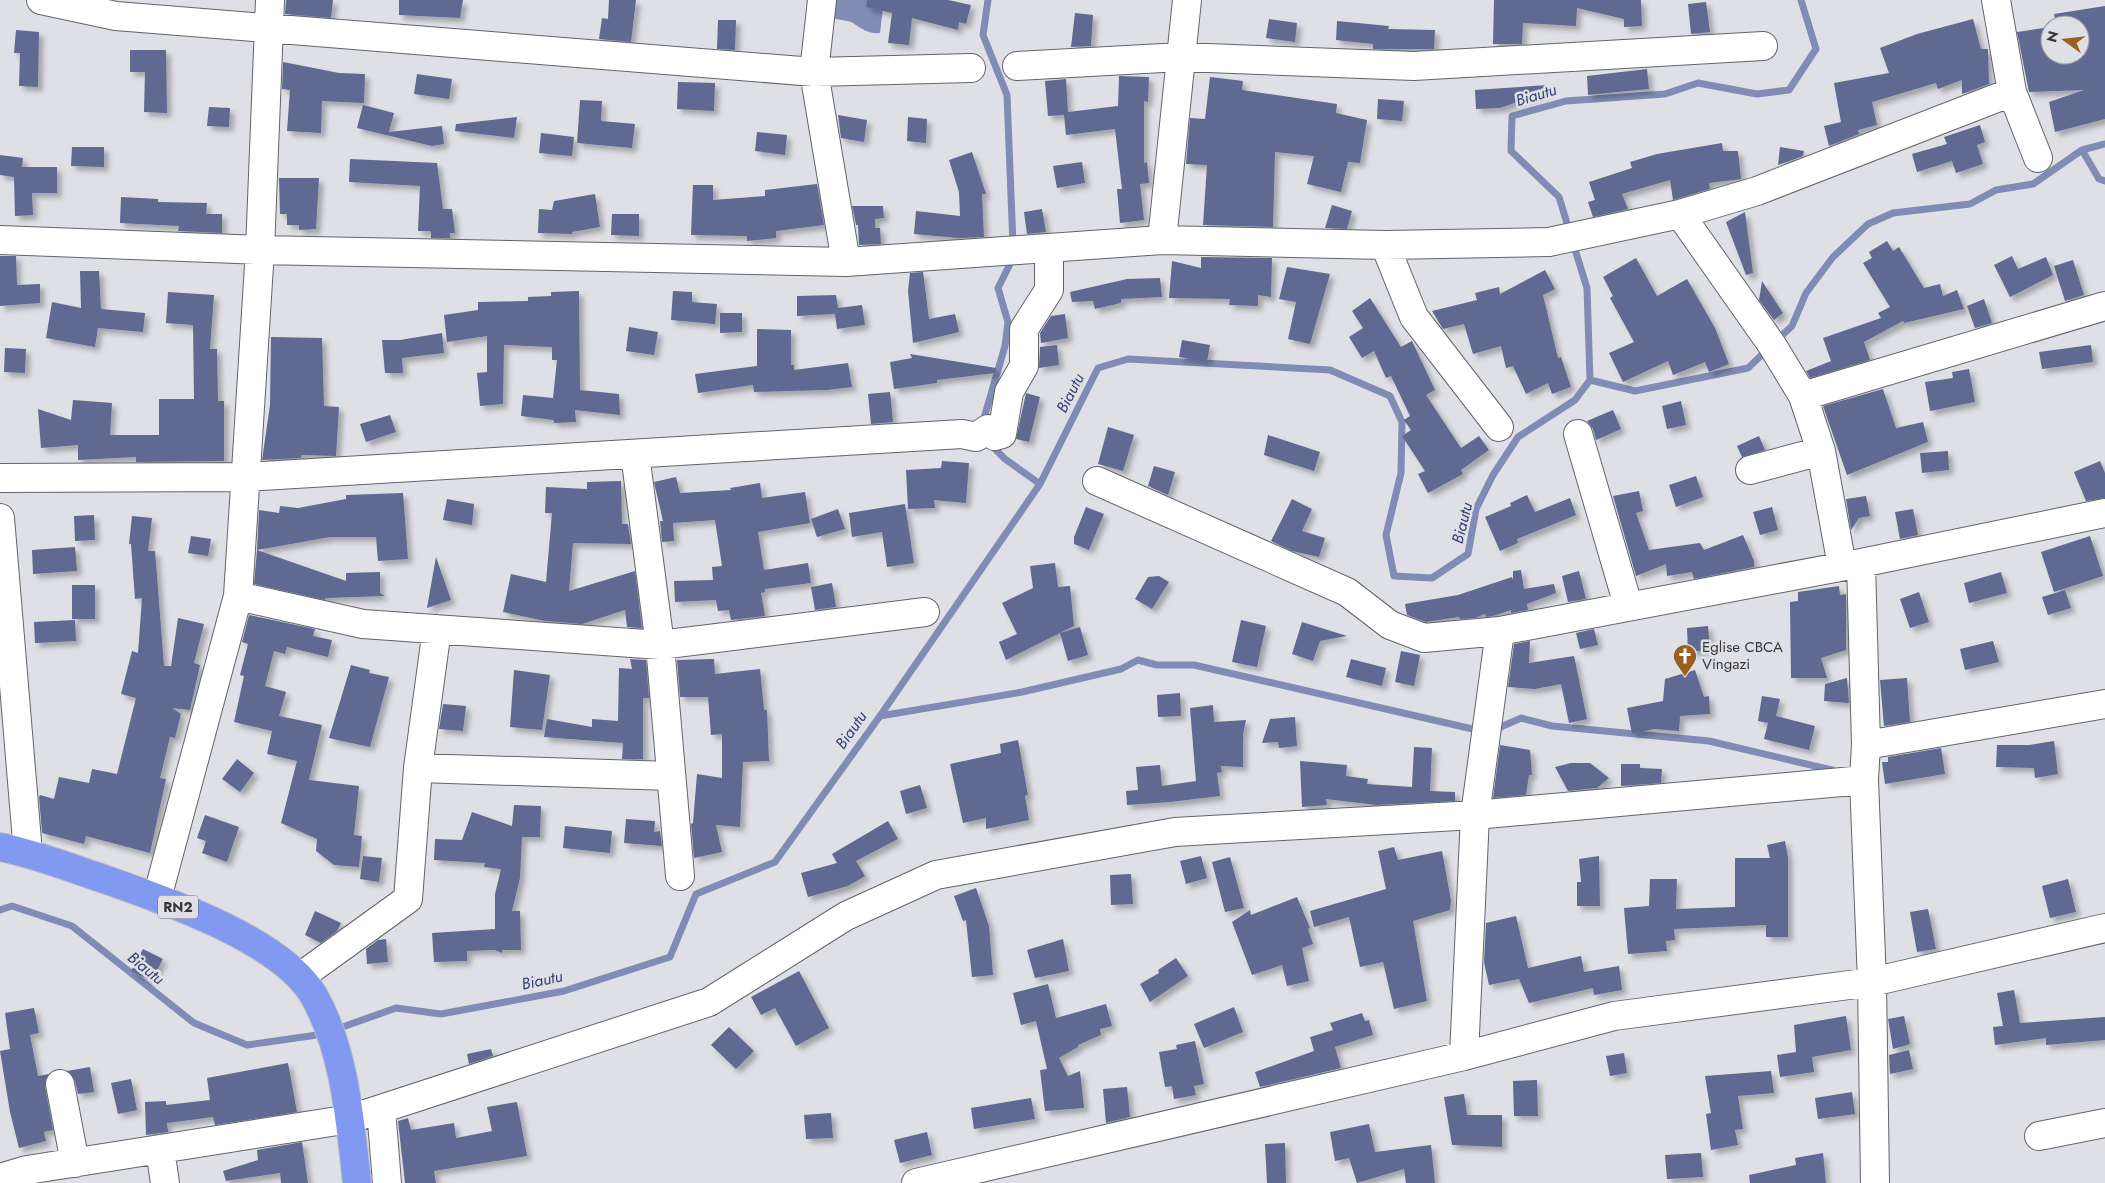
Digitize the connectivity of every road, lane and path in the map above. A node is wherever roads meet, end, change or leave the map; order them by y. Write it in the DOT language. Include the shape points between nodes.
graph roads {
  1 [pos="41,0"];
  2 [pos="270,0"];
  3 [pos="822,0"];
  4 [pos="1187,0"];
  5 [pos="1996,0"];
  6 [pos="269,28"];
  7 [pos="1764,46"];
  8 [pos="1181,57"];
  9 [pos="1017,66"];
  10 [pos="971,68"];
  11 [pos="814,72"];
  12 [pos="2012,92"];
  13 [pos="2038,158"];
  14 [pos="1680,214"];
  15 [pos="0,240"];
  16 [pos="1162,240"];
  17 [pos="1385,245"];
  18 [pos="260,250"];
  19 [pos="1026,250"];
  20 [pos="846,262"];
  21 [pos="2105,306"];
  22 [pos="1803,396"];
  23 [pos="1499,427"];
  24 [pos="1578,434"];
  25 [pos="1821,451"];
  26 [pos="635,454"];
  27 [pos="1750,470"];
  28 [pos="246,477"];
  29 [pos="0,478"];
  30 [pos="1098,480"];
  31 [pos="2105,513"];
  32 [pos="0,518"];
  33 [pos="1852,564"];
  34 [pos="238,596"];
  35 [pos="1628,605"];
  36 [pos="925,612"];
  37 [pos="437,629"];
  38 [pos="1500,631"];
  39 [pos="660,645"];
  40 [pos="2105,704"];
  41 [pos="1866,745"];
  42 [pos="418,768"];
  43 [pos="671,776"];
  44 [pos="1864,780"];
  45 [pos="1474,815"];
  46 [pos="0,847"];
  47 [pos="28,853"];
  48 [pos="680,876"];
  49 [pos="157,898"];
  50 [pos="2105,928"];
  51 [pos="300,978"];
  52 [pos="1872,982"];
  53 [pos="1464,1056"];
  54 [pos="60,1084"];
  55 [pos="381,1109"];
  56 [pos="350,1119"];
  57 [pos="2105,1123"];
  58 [pos="2039,1136"];
  59 [pos="160,1149"];
  60 [pos="75,1163"];
  61 [pos="0,1178"];
  62 [pos="165,1183"];
  63 [pos="357,1183"];
  64 [pos="387,1183"];
  65 [pos="916,1183"];
  66 [pos="1874,1183"];
  1 -- 6 [label="street" via="116,16"];
  2 -- 6 [label="street"];
  3 -- 11 [label="street"];
  4 -- 8 [label="street"];
  5 -- 12 [label="street"];
  6 -- 11 [label="street"];
  6 -- 18 [label="street"];
  7 -- 8 [label="street" via="1414,66"];
  8 -- 9 [label="street"];
  8 -- 16 [label="street"];
  10 -- 11 [label="street"];
  11 -- 20 [label="street"];
  12 -- 13 [label="street"];
  12 -- 14 [label="street" via="1757,192"];
  14 -- 17 [label="street" via="1550,242"];
  14 -- 22 [label="street" via="1772,345"];
  15 -- 18 [label="street"];
  16 -- 17 [label="street"];
  16 -- 19 [label="street"];
  17 -- 23 [label="street" via="1414,317"];
  18 -- 20 [label="street"];
  18 -- 28 [label="street"];
  19 -- 20 [label="street"];
  19 -- 26 [label="street" via="1049,290 1024,328 1024,366 1008,392 1002,434"];
  21 -- 22 [label="street"];
  22 -- 25 [label="street"];
  24 -- 35 [label="street"];
  25 -- 27 [label="street"];
  25 -- 33 [label="street"];
  26 -- 28 [label="street"];
  26 -- 39 [label="street"];
  28 -- 29 [label="street"];
  28 -- 34 [label="street"];
  30 -- 38 [label="street" via="1347,592 1390,625 1424,638"];
  31 -- 33 [label="street"];
  32 -- 47 [label="street"];
  33 -- 35 [label="street"];
  33 -- 41 [label="street"];
  34 -- 37 [label="street" via="363,624"];
  34 -- 49 [label="street"];
  35 -- 38 [label="street"];
  36 -- 39 [label="street"];
  37 -- 39 [label="street"];
  37 -- 42 [label="street"];
  38 -- 45 [label="street"];
  39 -- 43 [label="street"];
  40 -- 41 [label="street"];
  41 -- 44 [label="street"];
  42 -- 43 [label="street"];
  42 -- 51 [label="street" via="408,899"];
  43 -- 48 [label="street"];
  44 -- 45 [label="street"];
  44 -- 52 [label="street"];
  45 -- 53 [label="street"];
  45 -- 55 [label="street" via="1175,832 936,875 846,916 709,1002"];
  46 -- 47 [label="highway, RN2"];
  47 -- 49 [label="highway, RN2"];
  49 -- 51 [label="highway, RN2" via="214,922 273,956"];
  50 -- 52 [label="street"];
  51 -- 56 [label="highway, RN2" via="324,1018 336,1053"];
  52 -- 53 [label="street" via="1614,1016"];
  52 -- 66 [label="street"];
  53 -- 65 [label="street"];
  54 -- 60 [label="street"];
  55 -- 56 [label="street"];
  55 -- 64 [label="street"];
  56 -- 59 [label="street"];
  56 -- 63 [label="highway"];
  57 -- 58 [label="street"];
  59 -- 60 [label="street"];
  59 -- 62 [label="street"];
  60 -- 61 [label="street" via="27,1170"];
}
